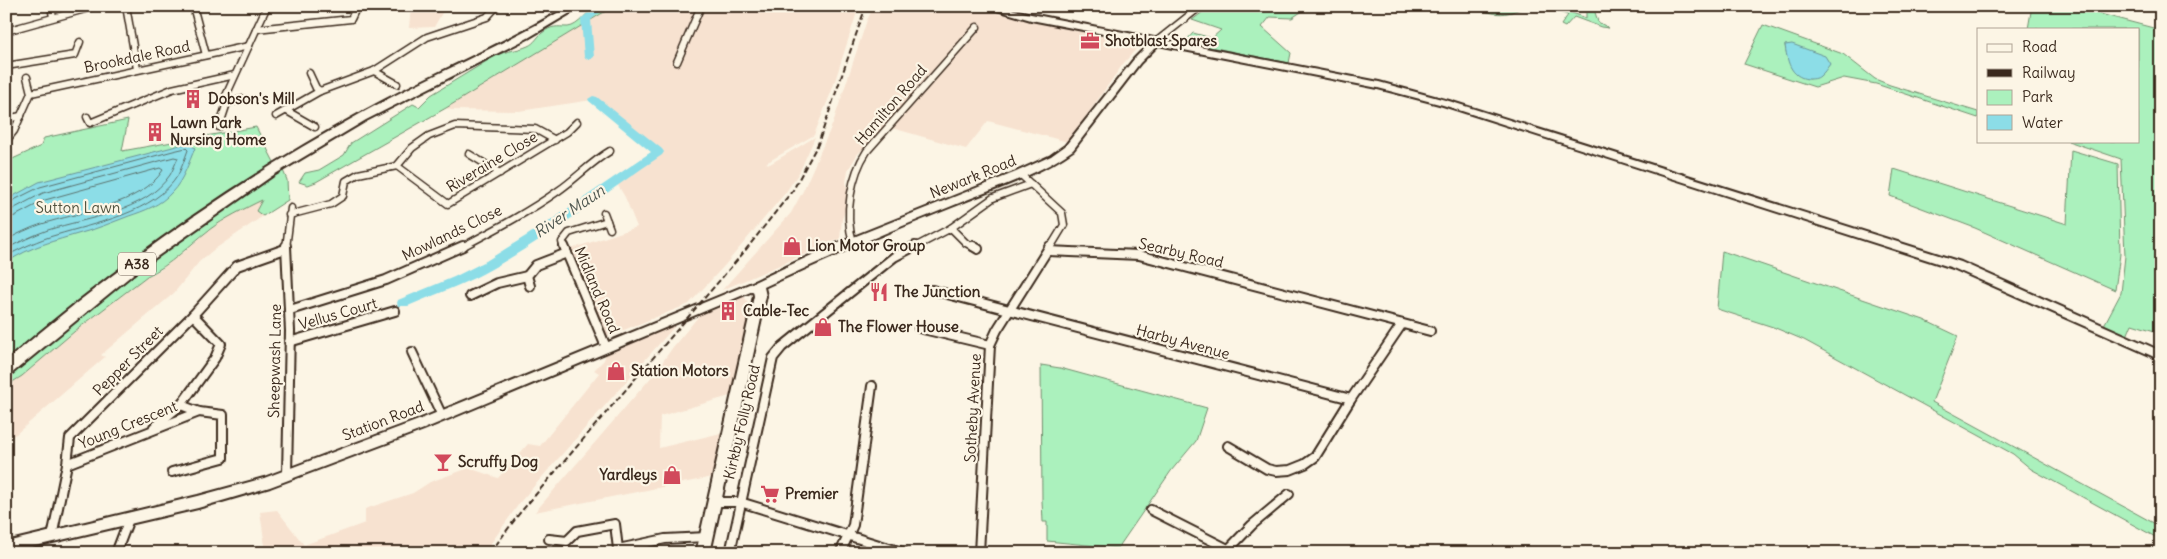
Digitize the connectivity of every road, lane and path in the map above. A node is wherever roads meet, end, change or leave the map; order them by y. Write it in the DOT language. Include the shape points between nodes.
graph roads {
  1 [pos="51,6"];
  2 [pos="96,6"];
  3 [pos="126,6"];
  4 [pos="194,6"];
  5 [pos="267,6"];
  6 [pos="358,6"];
  7 [pos="497,6"];
  8 [pos="576,6"];
  9 [pos="701,6"];
  10 [pos="1201,6"];
  11 [pos="994,7"];
  12 [pos="53,18"];
  13 [pos="977,27"];
  14 [pos="256,29"];
  15 [pos="6,31"];
  16 [pos="1157,41"];
  17 [pos="80,42"];
  18 [pos="249,46"];
  19 [pos="206,54"];
  20 [pos="677,62"];
  21 [pos="6,66"];
  22 [pos="138,70"];
  23 [pos="374,70"];
  24 [pos="309,74"];
  25 [pos="235,75"];
  26 [pos="27,77"];
  27 [pos="397,84"];
  28 [pos="320,91"];
  29 [pos="30,93"];
  30 [pos="243,98"];
  31 [pos="227,102"];
  32 [pos="287,111"];
  33 [pos="21,116"];
  34 [pos="276,116"];
  35 [pos="6,119"];
  36 [pos="577,122"];
  37 [pos="89,123"];
  38 [pos="219,127"];
  39 [pos="315,127"];
  40 [pos="555,140"];
  41 [pos="6,141"];
  42 [pos="469,154"];
  43 [pos="608,154"];
  44 [pos="397,166"];
  45 [pos="500,173"];
  46 [pos="1020,174"];
  47 [pos="1031,184"];
  48 [pos="607,221"];
  49 [pos="950,228"];
  50 [pos="853,242"];
  51 [pos="285,249"];
  52 [pos="565,249"];
  53 [pos="978,249"];
  54 [pos="1048,251"];
  55 [pos="527,276"];
  56 [pos="758,285"];
  57 [pos="530,286"];
  58 [pos="932,290"];
  59 [pos="470,296"];
  60 [pos="842,299"];
  61 [pos="290,310"];
  62 [pos="395,311"];
  63 [pos="1009,311"];
  64 [pos="193,314"];
  65 [pos="1402,324"];
  66 [pos="919,328"];
  67 [pos="1430,331"];
  68 [pos="289,342"];
  69 [pos="606,346"];
  70 [pos="990,346"];
  71 [pos="412,352"];
  72 [pos="2161,356"];
  73 [pos="6,370"];
  74 [pos="872,386"];
  75 [pos="1351,399"];
  76 [pos="181,405"];
  77 [pos="199,412"];
  78 [pos="442,416"];
  79 [pos="148,431"];
  80 [pos="1228,446"];
  81 [pos="67,464"];
  82 [pos="172,472"];
  83 [pos="287,474"];
  84 [pos="1289,494"];
  85 [pos="715,502"];
  86 [pos="740,502"];
  87 [pos="1151,510"];
  88 [pos="129,519"];
  89 [pos="849,535"];
  90 [pos="52,537"];
  91 [pos="707,537"];
  92 [pos="549,539"];
  93 [pos="7,549"];
  94 [pos="617,551"];
  95 [pos="1226,551"];
  96 [pos="116,553"];
  97 [pos="703,553"];
  98 [pos="730,553"];
  99 [pos="840,553"];
  100 [pos="905,553"];
  101 [pos="979,553"];
  1 -- 12 [label="street"];
  2 -- 12 [label="street"];
  3 -- 22 [label="street"];
  4 -- 19 [label="street"];
  5 -- 14 [label="street"];
  6 -- 14 [label="street" via="351,19"];
  7 -- 23 [label="street" via="487,16 427,37"];
  8 -- 73 [label="highway, A38" via="515,41 364,116 232,195 133,266"];
  9 -- 20 [label="street"];
  10 -- 16 [label="street"];
  11 -- 16 [label="main road"];
  12 -- 15 [label="street"];
  13 -- 50 [label="street, Hamilton Road" via="857,166 851,207 850,236"];
  14 -- 18 [label="street"];
  16 -- 46 [label="main road, Newark Road" via="1137,61 1069,148"];
  16 -- 72 [label="main road" via="1379,85 1456,106 1957,265"];
  17 -- 21 [label="street" via="75,55"];
  18 -- 19 [label="street, Brookdale Road"];
  18 -- 25 [label="street"];
  19 -- 22 [label="street, Brookdale Road"];
  22 -- 29 [label="street, Brookdale Road"];
  23 -- 27 [label="street"];
  23 -- 28 [label="street" via="348,76"];
  24 -- 28 [label="street"];
  25 -- 31 [label="street" via="224,100"];
  25 -- 37 [label="street" via="172,89"];
  26 -- 29 [label="street"];
  28 -- 32 [label="street"];
  29 -- 33 [label="street"];
  30 -- 31 [label="street"];
  31 -- 38 [label="street"];
  32 -- 34 [label="street"];
  32 -- 39 [label="street"];
  33 -- 35 [label="street"];
  33 -- 41 [label="street"];
  36 -- 40 [label="street, Riveraine Close"];
  40 -- 44 [label="street" via="535,129 455,126 429,136 412,148"];
  40 -- 45 [label="street, Riveraine Close"];
  42 -- 45 [label="street"];
  43 -- 61 [label="street, Mowlands Close" via="592,161 582,174 558,192 444,256 386,280"];
  44 -- 45 [label="street, Riveraine Close" via="448,204"];
  44 -- 51 [label="street, Sheepwash Lane" via="358,174 346,181 343,196 331,204 290,212"];
  46 -- 47 [label="street"];
  46 -- 50 [label="main road, Newark Road"];
  47 -- 49 [label="street, Newark Road" via="994,198"];
  47 -- 54 [label="street" via="1062,213 1064,225"];
  48 -- 52 [label="street" via="570,233 562,242"];
  49 -- 53 [label="street"];
  49 -- 60 [label="street, Newark Road" via="894,257"];
  50 -- 56 [label="main road, Newark Road"];
  51 -- 61 [label="street, Sheepwash Lane"];
  51 -- 64 [label="street, Pepper Street" via="236,266"];
  52 -- 55 [label="street" via="536,265"];
  52 -- 69 [label="street, Midland Road"];
  54 -- 63 [label="street, Sotheby Avenue"];
  54 -- 65 [label="street, Searby Road" via="1139,255"];
  55 -- 57 [label="street"];
  55 -- 59 [label="street" via="490,284"];
  56 -- 69 [label="main road, Station Road"];
  56 -- 85 [label="main road, Kirkby Folly Road" via="760,296"];
  58 -- 63 [label="street, Harby Avenue"];
  60 -- 86 [label="street, Kirkby Folly Road" via="782,347 773,358"];
  61 -- 68 [label="street, Sheepwash Lane"];
  62 -- 68 [label="street, Vellus Court"];
  63 -- 70 [label="street, Sotheby Avenue"];
  63 -- 75 [label="street, Harby Avenue"];
  64 -- 76 [label="street, Young Crescent" via="221,344 215,358"];
  64 -- 81 [label="street, Pepper Street" via="70,438"];
  65 -- 67 [label="street, Searby Road"];
  65 -- 75 [label="street"];
  66 -- 70 [label="street"];
  68 -- 83 [label="street, Sheepwash Lane"];
  69 -- 78 [label="main road, Station Road"];
  70 -- 101 [label="street, Sotheby Avenue"];
  71 -- 78 [label="street"];
  74 -- 89 [label="street"];
  75 -- 80 [label="street" via="1315,457 1290,470 1267,469"];
  76 -- 77 [label="street, Young Crescent"];
  76 -- 79 [label="street"];
  77 -- 79 [label="street, Young Crescent"];
  77 -- 82 [label="street, Young Crescent" via="223,415 223,458"];
  78 -- 83 [label="main road, Station Road"];
  79 -- 81 [label="street, Young Crescent"];
  81 -- 90 [label="street, Pepper Street"];
  83 -- 88 [label="main road, Station Road" via="265,483"];
  84 -- 95 [label="street"];
  85 -- 86 [label="street"];
  85 -- 91 [label="main road, Kirkby Folly Road"];
  86 -- 89 [label="street"];
  86 -- 98 [label="street, Kirkby Folly Road"];
  87 -- 95 [label="street"];
  88 -- 90 [label="main road, Station Road"];
  88 -- 96 [label="street"];
  89 -- 99 [label="street"];
  89 -- 100 [label="street"];
  90 -- 93 [label="main road, Station Road"];
  91 -- 94 [label="street" via="665,539"];
  91 -- 97 [label="main road, Kirkby Folly Road"];
  92 -- 94 [label="street" via="567,541 577,531 615,524"];
}
